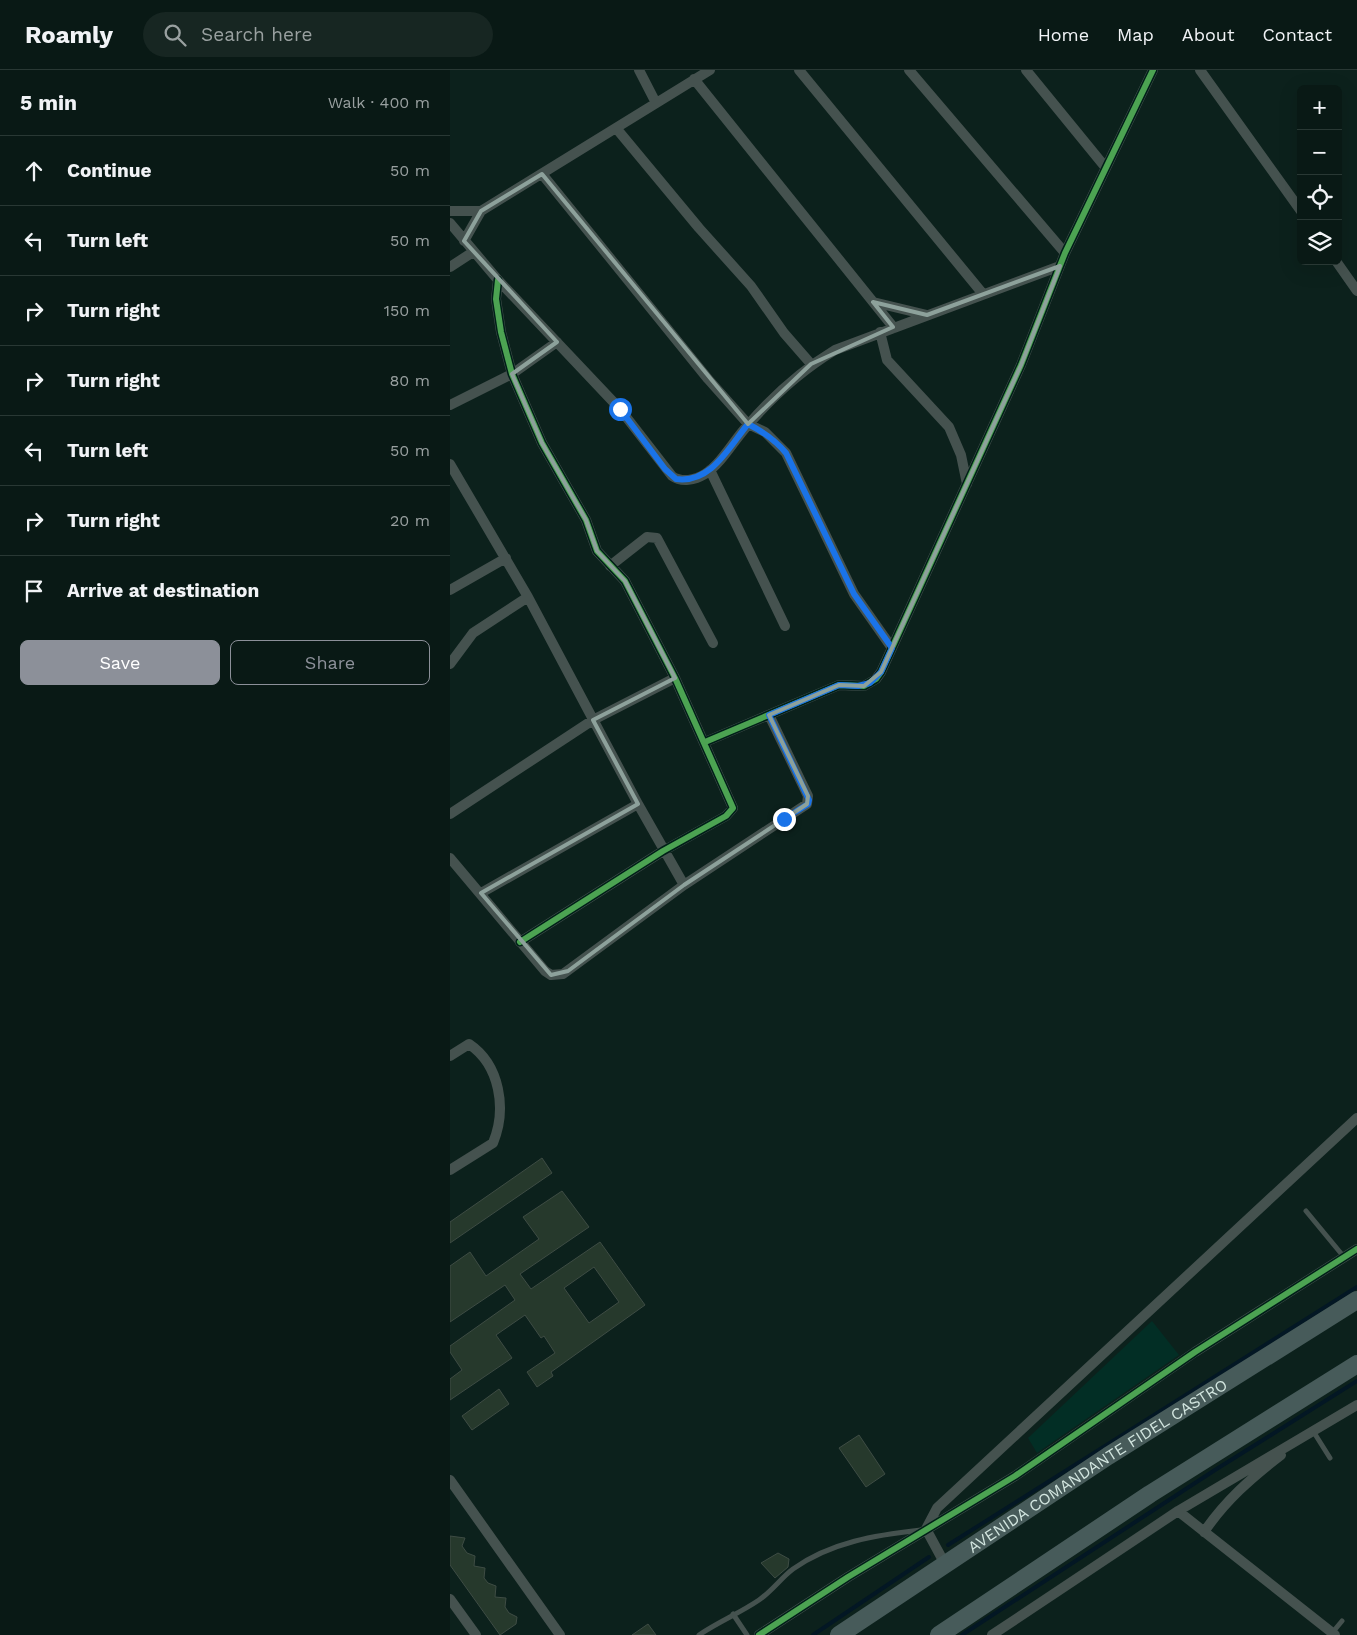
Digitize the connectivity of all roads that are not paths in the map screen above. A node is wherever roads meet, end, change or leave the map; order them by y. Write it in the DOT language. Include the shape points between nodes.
graph roads {
  1 [pos="639,70"];
  2 [pos="710,70"];
  3 [pos="798,70"];
  4 [pos="909,70"];
  5 [pos="1026,70"];
  6 [pos="1153,70"];
  7 [pos="1200,70"];
  8 [pos="694,80"];
  9 [pos="656,103"];
  10 [pos="616,128"];
  11 [pos="1106,168"];
  12 [pos="542,174"];
  13 [pos="1297,205"];
  14 [pos="450,211"];
  15 [pos="481,211"];
  16 [pos="450,223"];
  17 [pos="464,241"];
  18 [pos="473,252"];
  19 [pos="1065,253"];
  20 [pos="1339,265"];
  21 [pos="1060,266"];
  22 [pos="450,267"];
  23 [pos="498,280"];
  24 [pos="1357,291"];
  25 [pos="983,294"];
  26 [pos="873,302"];
  27 [pos="927,315"];
  28 [pos="894,328"];
  29 [pos="880,332"];
  30 [pos="557,342"];
  31 [pos="811,364"];
  32 [pos="512,374"];
  33 [pos="450,405"];
  34 [pos="748,424"];
  35 [pos="450,464"];
  36 [pos="710,470"];
  37 [pos="454,481"];
  38 [pos="967,484"];
  39 [pos="506,558"];
  40 [pos="610,566"];
  41 [pos="450,590"];
  42 [pos="528,597"];
  43 [pos="785,626"];
  44 [pos="713,643"];
  45 [pos="892,648"];
  46 [pos="450,664"];
  47 [pos="675,678"];
  48 [pos="769,715"];
  49 [pos="593,720"];
  50 [pos="705,742"];
  51 [pos="638,804"];
  52 [pos="450,814"];
  53 [pos="663,851"];
  54 [pos="450,858"];
  55 [pos="684,885"];
  56 [pos="480,893"];
  57 [pos="520,942"];
  58 [pos="450,1056"];
  59 [pos="1357,1118"];
  60 [pos="450,1170"];
  61 [pos="1306,1211"];
  62 [pos="1357,1249"];
  63 [pos="1344,1257"];
  64 [pos="1357,1300"];
  65 [pos="1357,1364"];
  66 [pos="1357,1405"];
  67 [pos="1312,1429"];
  68 [pos="1330,1458"];
  69 [pos="450,1480"];
  70 [pos="1178,1511"];
  71 [pos="926,1529"];
  72 [pos="1204,1532"];
  73 [pos="945,1564"];
  74 [pos="450,1599"];
  75 [pos="733,1614"];
  76 [pos="1342,1621"];
  77 [pos="1334,1634"];
  78 [pos="476,1635"];
  79 [pos="560,1635"];
  80 [pos="699,1635"];
  81 [pos="747,1635"];
  82 [pos="759,1635"];
  83 [pos="839,1635"];
  84 [pos="939,1635"];
  85 [pos="992,1635"];
  1 -- 9 [label="street"];
  2 -- 8 [label="street"];
  3 -- 25 [label="street"];
  4 -- 19 [label="street"];
  5 -- 11 [label="street"];
  6 -- 11 [label="street"];
  7 -- 13 [label="street"];
  8 -- 9 [label="street"];
  8 -- 26 [label="street"];
  9 -- 10 [label="street"];
  10 -- 12 [label="street"];
  10 -- 31 [label="street" via="746,281"];
  11 -- 19 [label="street"];
  12 -- 15 [label="street"];
  12 -- 34 [label="street" via="708,380"];
  14 -- 15 [label="street"];
  15 -- 17 [label="street"];
  16 -- 17 [label="street"];
  17 -- 18 [label="street"];
  18 -- 22 [label="street"];
  18 -- 23 [label="street"];
  19 -- 21 [label="street"];
  20 -- 24 [label="street"];
  21 -- 25 [label="street"];
  21 -- 38 [label="street" via="1021,365"];
  23 -- 30 [label="street"];
  23 -- 32 [label="street" via="498,319"];
  25 -- 27 [label="street"];
  26 -- 27 [label="street"];
  26 -- 28 [label="street"];
  27 -- 28 [label="street"];
  28 -- 29 [label="street"];
  29 -- 31 [label="street" via="835,350"];
  29 -- 38 [label="street" via="886,360 949,427 961,455"];
  30 -- 32 [label="street"];
  30 -- 36 [label="street" via="620,409 672,476 687,480"];
  31 -- 34 [label="street"];
  32 -- 33 [label="street"];
  32 -- 40 [label="street" via="542,443 586,520 597,551"];
  34 -- 36 [label="street"];
  34 -- 45 [label="street" via="765,432 786,453 854,594"];
  35 -- 37 [label="street"];
  36 -- 43 [label="street"];
  37 -- 39 [label="street"];
  38 -- 45 [label="street"];
  39 -- 41 [label="street"];
  39 -- 42 [label="street"];
  40 -- 44 [label="street" via="647,537 657,538"];
  40 -- 47 [label="street" via="625,581"];
  42 -- 46 [label="street" via="473,632"];
  42 -- 49 [label="street"];
  45 -- 48 [label="street" via="881,672 870,683 839,685"];
  47 -- 49 [label="street"];
  47 -- 50 [label="street"];
  48 -- 50 [label="street"];
  48 -- 55 [label="street" via="808,796 808,804"];
  49 -- 51 [label="street"];
  49 -- 52 [label="street"];
  50 -- 53 [label="street" via="733,808 726,816"];
  51 -- 53 [label="street"];
  51 -- 56 [label="street"];
  53 -- 55 [label="street"];
  53 -- 57 [label="street"];
  54 -- 56 [label="street"];
  55 -- 57 [label="street" via="563,974 551,975 545,971"];
  56 -- 57 [label="street"];
  58 -- 60 [label="street" via="469,1044 480,1051 497,1083 499,1118 493,1143"];
  59 -- 71 [label="street" via="937,1508"];
  61 -- 63 [label="lane"];
  62 -- 63 [label="street"];
  63 -- 71 [label="street" via="1203,1347 1015,1476"];
  64 -- 73 [label="highway, AVENIDA COMANDANTE FIDEL CASTRO" via="1108,1456"];
  65 -- 84 [label="highway" via="1150,1494"];
  66 -- 67 [label="street"];
  67 -- 68 [label="lane"];
  67 -- 70 [label="street"];
  67 -- 72 [label="street" via="1237,1491"];
  69 -- 79 [label="street"];
  70 -- 72 [label="street"];
  70 -- 85 [label="street"];
  71 -- 73 [label="street"];
  71 -- 75 [label="lane" via="882,1534 838,1545 793,1569 759,1600"];
  71 -- 82 [label="street"];
  72 -- 77 [label="street"];
  73 -- 83 [label="highway, AVENIDA COMANDANTE FIDEL CASTRO"];
  74 -- 78 [label="street"];
  75 -- 80 [label="lane"];
  75 -- 81 [label="lane"];
  76 -- 77 [label="lane"];
}
